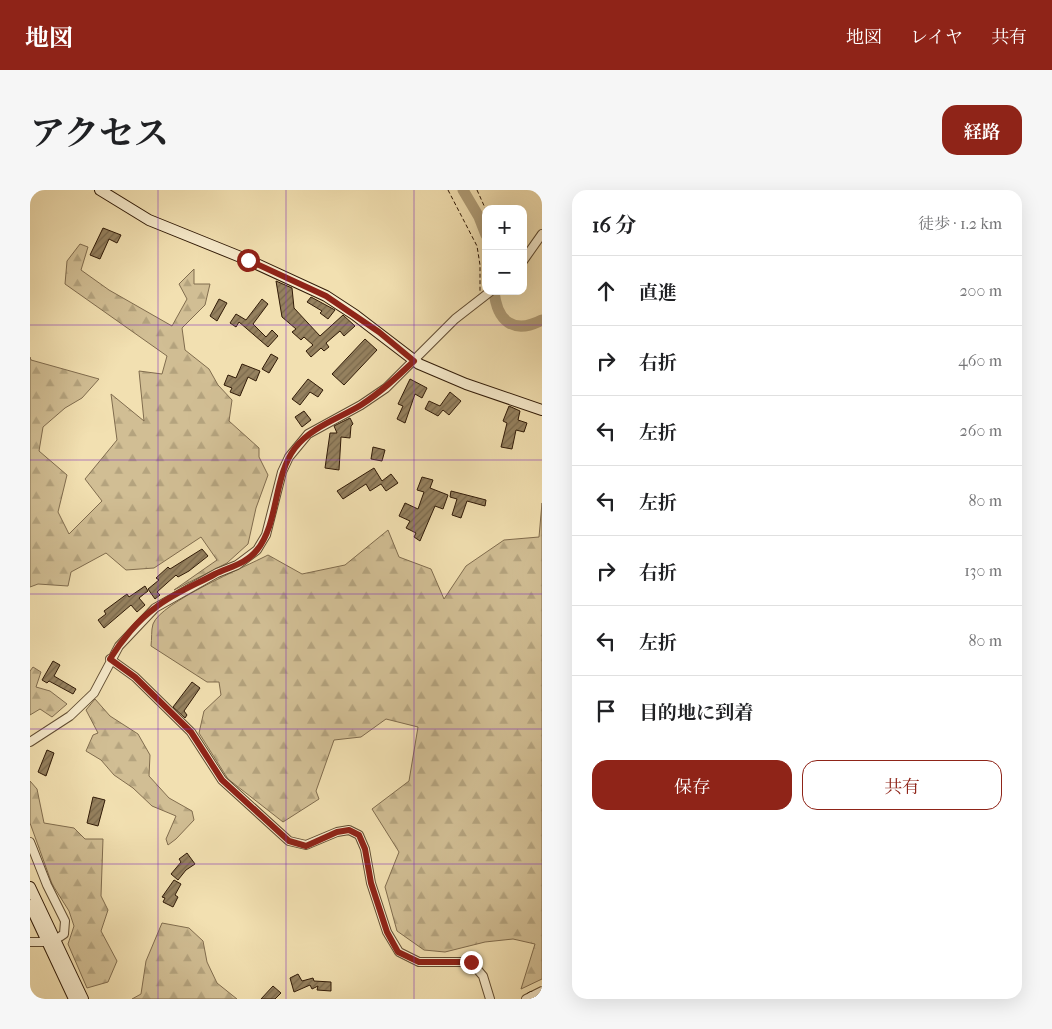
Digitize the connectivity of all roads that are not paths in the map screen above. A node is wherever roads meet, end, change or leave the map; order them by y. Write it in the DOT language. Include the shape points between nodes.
graph roads {
  1 [pos="100,190"];
  2 [pos="542,234"];
  3 [pos="527,255"];
  4 [pos="486,295"];
  5 [pos="414,361"];
  6 [pos="542,410"];
  7 [pos="110,659"];
  8 [pos="30,742"];
  9 [pos="30,842"];
  10 [pos="30,887"];
  11 [pos="30,905"];
  12 [pos="52,941"];
  13 [pos="30,942"];
  14 [pos="542,991"];
  15 [pos="530,998"];
  16 [pos="74,999"];
  17 [pos="83,999"];
  18 [pos="490,999"];
  1 -- 5 [label="street" via="149,220 326,296 379,332"];
  2 -- 3 [label="street"];
  4 -- 5 [label="street" via="455,319"];
  5 -- 6 [label="street" via="466,384"];
  5 -- 7 [label="street" via="386,388 308,434 296,446 282,472 266,535 257,550 237,565 155,608 118,646"];
  7 -- 8 [label="street" via="94,693 83,706"];
  7 -- 18 [label="street" via="135,677 191,732 222,780 289,841 306,846 337,832 349,830 359,835 387,932 398,952 419,962 471,962 483,976"];
  9 -- 12 [label="street" via="66,921 64,934"];
  10 -- 12 [label="street"];
  11 -- 12 [label="street"];
  12 -- 13 [label="street"];
  12 -- 16 [label="street"];
  12 -- 17 [label="street"];
  14 -- 15 [label="street"];
}
